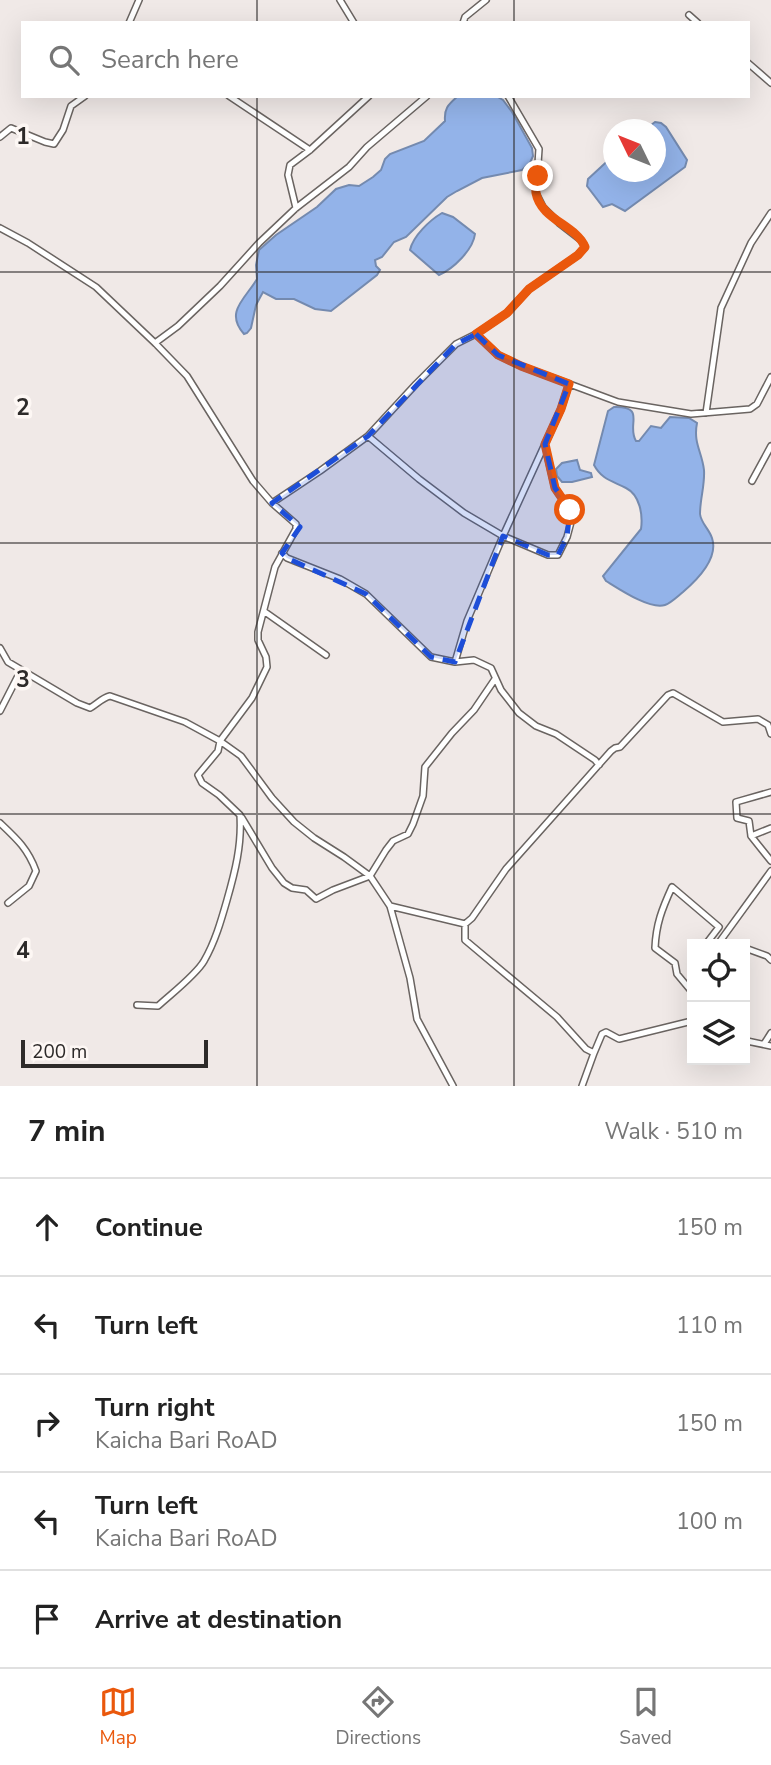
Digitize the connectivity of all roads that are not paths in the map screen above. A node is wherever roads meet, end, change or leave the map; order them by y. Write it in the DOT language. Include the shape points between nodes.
graph roads {
  1 [pos="139,0"];
  2 [pos="340,0"];
  3 [pos="486,0"];
  4 [pos="689,15"];
  5 [pos="131,21"];
  6 [pos="353,21"];
  7 [pos="464,21"];
  8 [pos="696,21"];
  9 [pos="750,65"];
  10 [pos="771,83"];
  11 [pos="82,98"];
  12 [pos="232,98"];
  13 [pos="367,98"];
  14 [pos="425,98"];
  15 [pos="509,98"];
  16 [pos="0,137"];
  17 [pos="310,150"];
  18 [pos="296,208"];
  19 [pos="771,213"];
  20 [pos="0,228"];
  21 [pos="476,334"];
  22 [pos="155,343"];
  23 [pos="771,377"];
  24 [pos="569,384"];
  25 [pos="706,413"];
  26 [pos="368,436"];
  27 [pos="545,444"];
  28 [pos="771,446"];
  29 [pos="752,481"];
  30 [pos="272,503"];
  31 [pos="503,536"];
  32 [pos="282,553"];
  33 [pos="265,612"];
  34 [pos="0,648"];
  35 [pos="326,655"];
  36 [pos="455,662"];
  37 [pos="21,670"];
  38 [pos="495,679"];
  39 [pos="0,711"];
  40 [pos="771,734"];
  41 [pos="220,741"];
  42 [pos="598,765"];
  43 [pos="771,792"];
  44 [pos="240,815"];
  45 [pos="0,823"];
  46 [pos="771,828"];
  47 [pos="751,836"];
  48 [pos="771,861"];
  49 [pos="771,870"];
  50 [pos="370,876"];
  51 [pos="8,903"];
  52 [pos="390,906"];
  53 [pos="465,924"];
  54 [pos="710,939"];
  55 [pos="722,939"];
  56 [pos="750,950"];
  57 [pos="770,957"];
  58 [pos="687,986"];
  59 [pos="137,1005"];
  60 [pos="687,1022"];
  61 [pos="771,1033"];
  62 [pos="750,1042"];
  63 [pos="764,1044"];
  64 [pos="771,1046"];
  65 [pos="594,1053"];
  66 [pos="453,1086"];
  67 [pos="582,1086"];
  1 -- 5 [label="street"];
  2 -- 6 [label="street"];
  3 -- 7 [label="street"];
  4 -- 8 [label="street"];
  9 -- 10 [label="street"];
  11 -- 16 [label="street" via="71,106 54,144 11,128"];
  12 -- 17 [label="street"];
  13 -- 17 [label="street"];
  14 -- 18 [label="street"];
  15 -- 21 [label="street" via="539,149 536,193 543,207 585,247"];
  17 -- 18 [label="street" via="290,164"];
  18 -- 22 [label="street" via="220,286"];
  19 -- 25 [label="street" via="751,243 721,308"];
  20 -- 22 [label="street" via="96,287"];
  21 -- 24 [label="street" via="498,355"];
  21 -- 26 [label="street" via="457,344"];
  22 -- 30 [label="street" via="187,376 253,481"];
  23 -- 25 [label="street" via="750,409"];
  24 -- 25 [label="street" via="618,402"];
  24 -- 27 [label="street"];
  26 -- 30 [label="street"];
  26 -- 31 [label="street" via="464,513"];
  27 -- 31 [label="street"];
  27 -- 31 [label="street" via="555,488 570,510 567,537 558,555 548,555"];
  28 -- 29 [label="street"];
  30 -- 32 [label="street" via="296,524"];
  31 -- 36 [label="street"];
  32 -- 33 [label="street"];
  32 -- 36 [label="street" via="366,594 431,657"];
  33 -- 35 [label="street"];
  33 -- 41 [label="street" via="258,640 267,667 252,698"];
  34 -- 37 [label="street"];
  36 -- 38 [label="street" via="474,660 491,668"];
  37 -- 39 [label="street"];
  37 -- 41 [label="street" via="90,708 110,696 185,722"];
  38 -- 42 [label="street" via="519,713"];
  38 -- 50 [label="street" via="425,766 423,796 408,834 393,841"];
  40 -- 42 [label="street" via="768,725 758,719 723,722 673,693"];
  41 -- 44 [label="street" via="218,751 198,775"];
  41 -- 50 [label="street" via="241,756 293,822"];
  42 -- 53 [label="street" via="506,869"];
  43 -- 47 [label="street" via="736,802 737,818 749,821"];
  44 -- 50 [label="street" via="272,868 292,888 306,890 316,899"];
  44 -- 59 [label="street" via="236,870 203,963 158,1006"];
  45 -- 51 [label="street" via="30,855 36,872 29,886"];
  46 -- 47 [label="street"];
  47 -- 48 [label="street"];
  49 -- 55 [label="street"];
  50 -- 52 [label="street"];
  52 -- 53 [label="street"];
  52 -- 66 [label="street" via="417,1018"];
  53 -- 65 [label="street" via="465,940"];
  54 -- 58 [label="street" via="719,927 672,887 656,929 655,948 674,963"];
  56 -- 57 [label="street"];
  60 -- 65 [label="street" via="620,1039 606,1032"];
  61 -- 63 [label="street"];
  62 -- 63 [label="street"];
  63 -- 64 [label="street"];
  65 -- 67 [label="street"];
}
